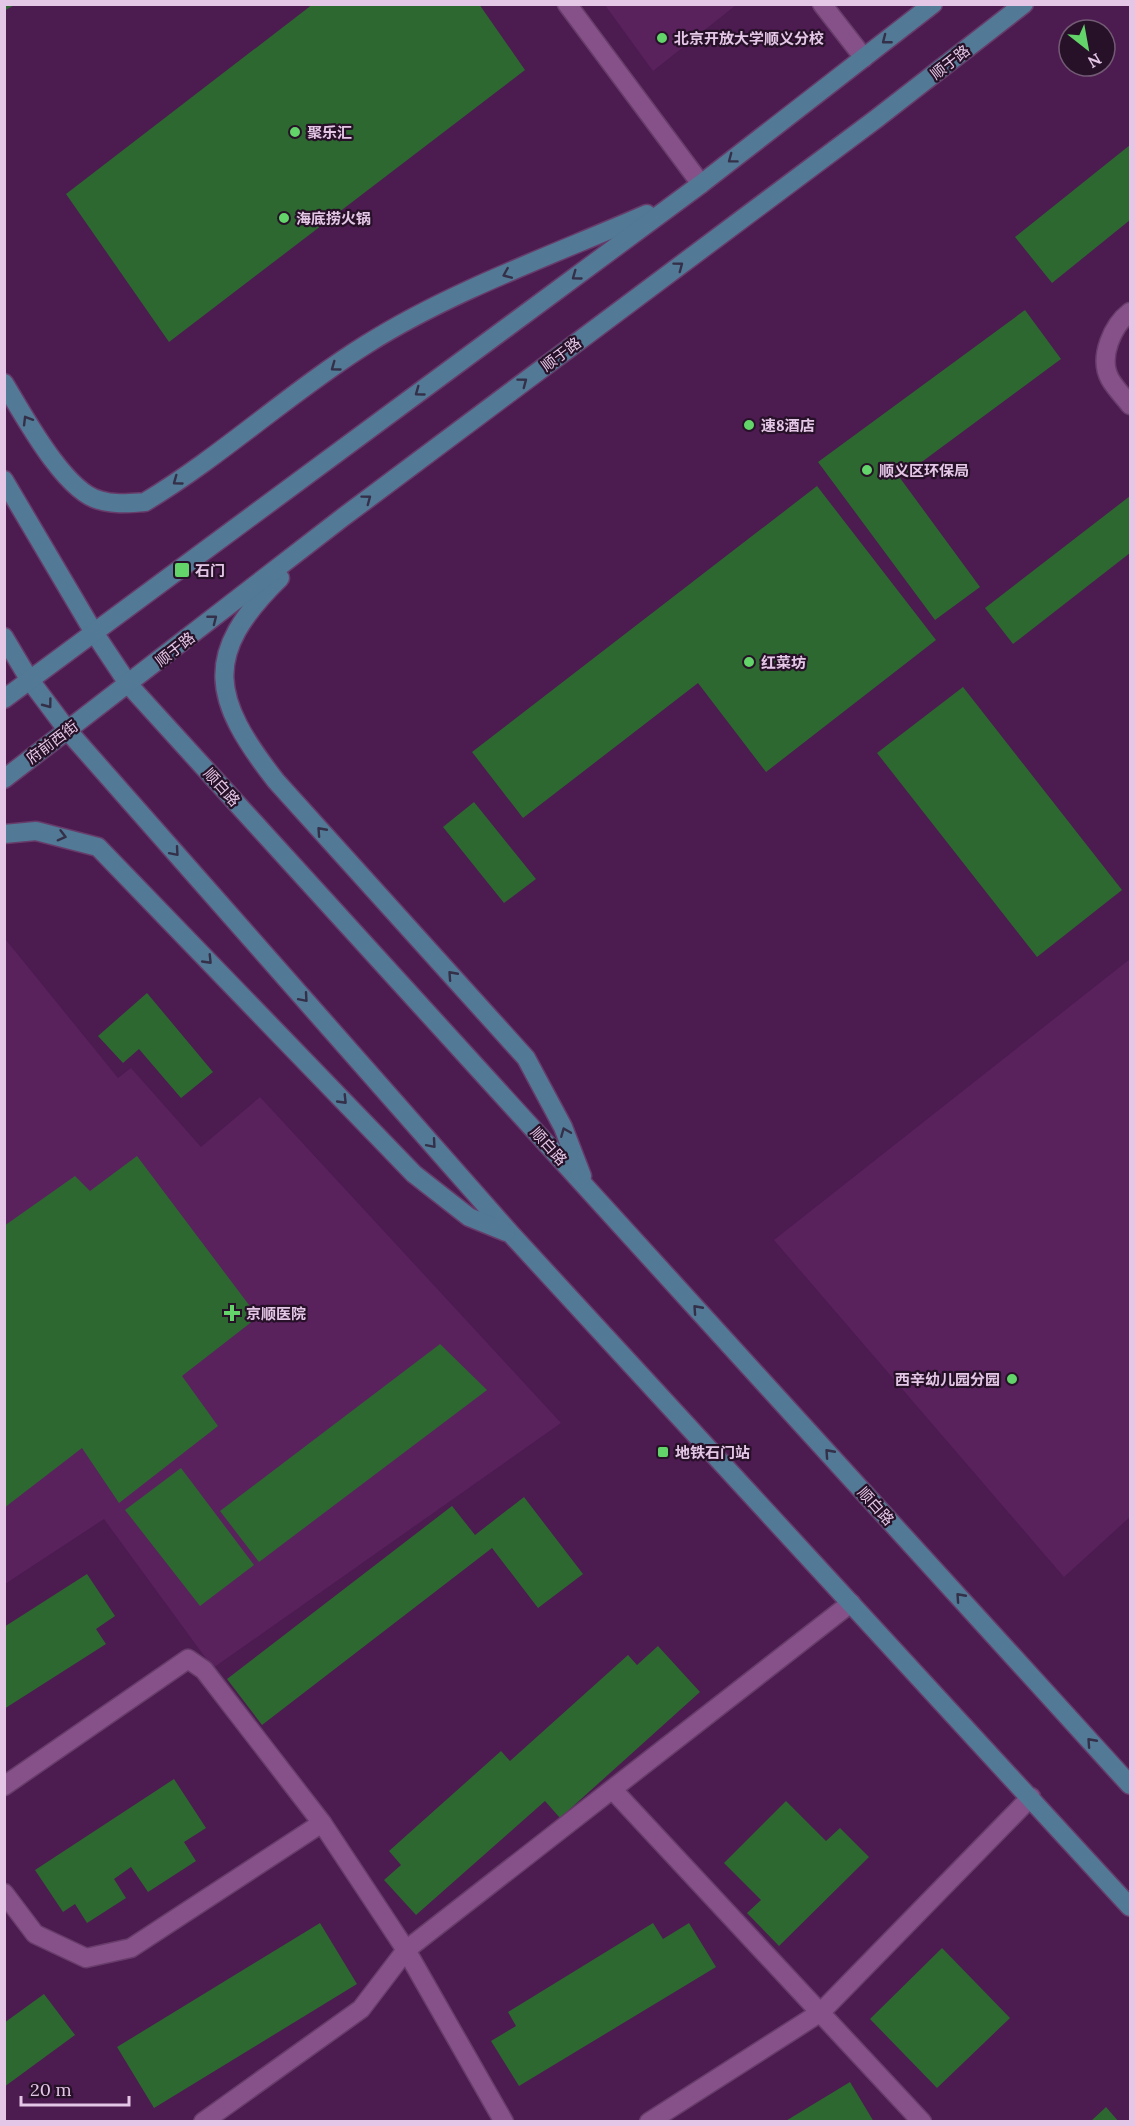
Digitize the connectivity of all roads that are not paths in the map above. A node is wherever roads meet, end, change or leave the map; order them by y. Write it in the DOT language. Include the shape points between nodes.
graph roads {
  1 [pos="567,4"];
  2 [pos="822,4"];
  3 [pos="933,4"];
  4 [pos="1024,4"];
  5 [pos="864,58"];
  6 [pos="701,184"];
  7 [pos="676,202"];
  8 [pos="1131,312"];
  9 [pos="4,383"];
  10 [pos="1131,405"];
  11 [pos="4,480"];
  12 [pos="342,518"];
  13 [pos="93,632"];
  14 [pos="4,637"];
  15 [pos="29,680"];
  16 [pos="129,685"];
  17 [pos="4,699"];
  18 [pos="100,706"];
  19 [pos="68,731"];
  20 [pos="4,779"];
  21 [pos="4,834"];
  22 [pos="586,1186"];
  23 [pos="511,1234"];
  24 [pos="851,1603"];
  25 [pos="1131,1785"];
  26 [pos="4,1786"];
  27 [pos="613,1790"];
  28 [pos="1031,1797"];
  29 [pos="322,1823"];
  30 [pos="4,1893"];
  31 [pos="1131,1906"];
  32 [pos="406,1950"];
  33 [pos="821,2012"];
  34 [pos="203,2121"];
  35 [pos="504,2121"];
  36 [pos="649,2121"];
  37 [pos="922,2121"];
  1 -- 6 [label="street"];
  2 -- 5 [label="street"];
  3 -- 5 [label="main road, one-way"];
  12 -- 4 [label="main road, 顺于路, one-way"];
  5 -- 6 [label="main road, one-way"];
  6 -- 7 [label="main road"];
  7 -- 9 [label="main road, one-way" via="499,278 386,333 146,502 97,500 69,479 44,449"];
  7 -- 13 [label="main road, one-way"];
  8 -- 10 [label="street" via="1121,319 1106,352 1109,378"];
  11 -- 13 [label="main road, 顺白路"];
  16 -- 12 [label="main road, 顺于路, one-way"];
  22 -- 12 [label="main road, one-way" via="563,1127 526,1058 276,781 249,747 233,716 225,691 224,669 231,637 274,584"];
  13 -- 15 [label="main road"];
  13 -- 16 [label="main road, 顺白路"];
  14 -- 15 [label="main road"];
  15 -- 17 [label="main road"];
  15 -- 19 [label="main road, one-way"];
  16 -- 18 [label="main road, 顺于路"];
  16 -- 22 [label="main road, 顺白路"];
  18 -- 19 [label="main road, 府前西街"];
  19 -- 20 [label="main road, 府前西街"];
  19 -- 23 [label="main road, one-way"];
  21 -- 23 [label="main road, one-way" via="36,831 98,847 414,1174 469,1217"];
  25 -- 22 [label="main road, 顺白路, one-way"];
  23 -- 24 [label="main road"];
  24 -- 27 [label="street"];
  24 -- 28 [label="main road"];
  26 -- 29 [label="street" via="188,1659 204,1670"];
  27 -- 32 [label="street"];
  27 -- 33 [label="street"];
  28 -- 31 [label="main road"];
  28 -- 33 [label="street"];
  29 -- 30 [label="street" via="131,1948 98,1956 86,1958 35,1934"];
  29 -- 32 [label="street"];
  32 -- 34 [label="street" via="361,2009"];
  32 -- 35 [label="street"];
  33 -- 36 [label="street"];
  33 -- 37 [label="street"];
}
